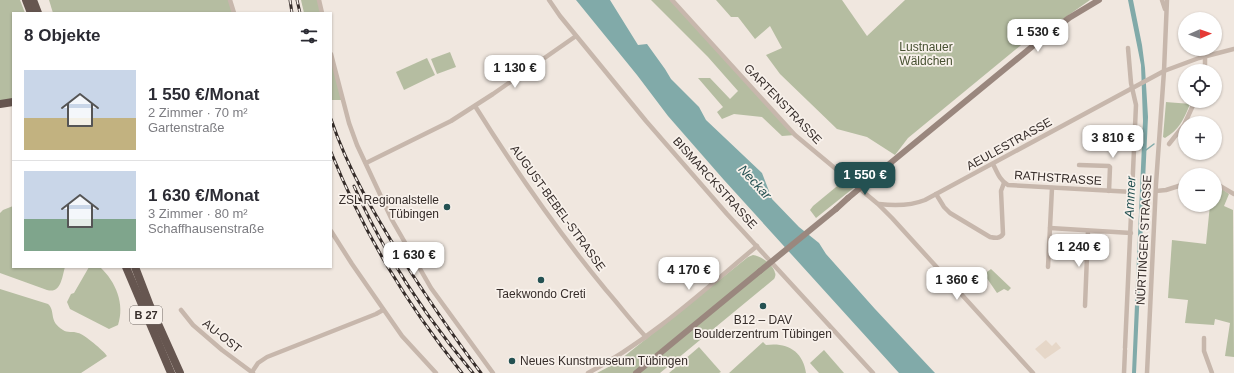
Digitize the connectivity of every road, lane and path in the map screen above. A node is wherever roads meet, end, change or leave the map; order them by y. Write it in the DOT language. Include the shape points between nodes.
graph roads {
  1 [pos="26,0"];
  2 [pos="230,0"];
  3 [pos="319,0"];
  4 [pos="549,0"];
  5 [pos="672,0"];
  6 [pos="1098,0"];
  7 [pos="1162,0"];
  8 [pos="1166,0"];
  9 [pos="35,6"];
  10 [pos="234,12"];
  11 [pos="322,12"];
  12 [pos="1166,12"];
  13 [pos="576,36"];
  14 [pos="1128,48"];
  15 [pos="1234,49"];
  16 [pos="1205,57"];
  17 [pos="332,58"];
  18 [pos="1205,64"];
  19 [pos="1164,71"];
  20 [pos="1132,88"];
  21 [pos="475,106"];
  22 [pos="1192,108"];
  23 [pos="1169,144"];
  24 [pos="366,163"];
  25 [pos="993,164"];
  26 [pos="1079,165"];
  27 [pos="1004,183"];
  28 [pos="1178,186"];
  29 [pos="1222,187"];
  30 [pos="1052,188"];
  31 [pos="1109,191"];
  32 [pos="1156,191"];
  33 [pos="1133,192"];
  34 [pos="936,194"];
  35 [pos="1234,194"];
  36 [pos="878,204"];
  37 [pos="1050,228"];
  38 [pos="1088,231"];
  39 [pos="332,233"];
  40 [pos="1131,233"];
  41 [pos="757,246"];
  42 [pos="1048,267"];
  43 [pos="126,268"];
  44 [pos="135,268"];
  45 [pos="1085,306"];
  46 [pos="181,310"];
  47 [pos="383,310"];
  48 [pos="646,336"];
  49 [pos="1204,338"];
  50 [pos="167,363"];
  51 [pos="253,372"];
  52 [pos="168,373"];
  53 [pos="171,373"];
  54 [pos="180,373"];
  55 [pos="436,373"];
  56 [pos="492,373"];
  57 [pos="588,373"];
  58 [pos="636,373"];
  59 [pos="873,373"];
  60 [pos="1033,373"];
  61 [pos="1124,373"];
  62 [pos="1147,373"];
  63 [pos="1212,373"];
  1 -- 9 [label="highway"];
  2 -- 10 [label="street"];
  3 -- 11 [label="street"];
  4 -- 13 [label="street, BISMARCKSTRASSE"];
  5 -- 36 [label="street, GARTENSTRASSE" via="795,134"];
  6 -- 58 [label="main road, bridge" via="1069,18 1020,56"];
  7 -- 12 [label="street, NÜRTINGER STRASSE"];
  8 -- 12 [label="street, NÜRTINGER STRASSE"];
  12 -- 19 [label="street, NÜRTINGER STRASSE"];
  13 -- 21 [label="street"];
  13 -- 41 [label="street, BISMARCKSTRASSE" via="619,90"];
  14 -- 20 [label="street"];
  15 -- 16 [label="street, AEULESTRASSE"];
  16 -- 18 [label="street"];
  16 -- 19 [label="street, AEULESTRASSE"];
  17 -- 24 [label="street" via="349,123"];
  19 -- 20 [label="street, AEULESTRASSE"];
  19 -- 32 [label="street, NÜRTINGER STRASSE"];
  20 -- 25 [label="street, AEULESTRASSE"];
  20 -- 33 [label="street" via="1136,105"];
  21 -- 24 [label="street" via="451,121"];
  21 -- 48 [label="street, AUGUST-BEBEL-STRASSE" via="554,224"];
  22 -- 23 [label="street" via="1184,125"];
  24 -- 56 [label="street" via="392,220 431,288"];
  25 -- 27 [label="street, RATHSTRASSE"];
  25 -- 34 [label="street, AEULESTRASSE"];
  26 -- 31 [label="street, RATHSTRASSE" via="1109,166"];
  27 -- 30 [label="street, RATHSTRASSE" via="1013,186"];
  27 -- 34 [label="street" via="1003,234 996,238 950,214"];
  28 -- 32 [label="street"];
  29 -- 35 [label="street"];
  30 -- 31 [label="street, RATHSTRASSE"];
  30 -- 37 [label="street"];
  31 -- 33 [label="street, RATHSTRASSE"];
  32 -- 62 [label="street, NÜRTINGER STRASSE"];
  33 -- 40 [label="street"];
  34 -- 36 [label="street, AEULESTRASSE" via="925,200 900,206"];
  36 -- 60 [label="street, GARTENSTRASSE"];
  37 -- 38 [label="street"];
  37 -- 42 [label="street"];
  38 -- 40 [label="street"];
  38 -- 45 [label="street"];
  39 -- 47 [label="street"];
  40 -- 61 [label="street"];
  41 -- 48 [label="street"];
  41 -- 59 [label="street, BISMARCKSTRASSE"];
  43 -- 50 [label="highway, B 27"];
  44 -- 54 [label="highway, B 27"];
  46 -- 51 [label="street, AU-OST" via="193,325 222,350"];
  47 -- 51 [label="street" via="267,357 258,363"];
  47 -- 55 [label="street" via="408,344"];
  48 -- 57 [label="street" via="608,363"];
  49 -- 63 [label="street" via="1204,351"];
  50 -- 52 [label="highway"];
  50 -- 53 [label="highway, B 27"];
}
